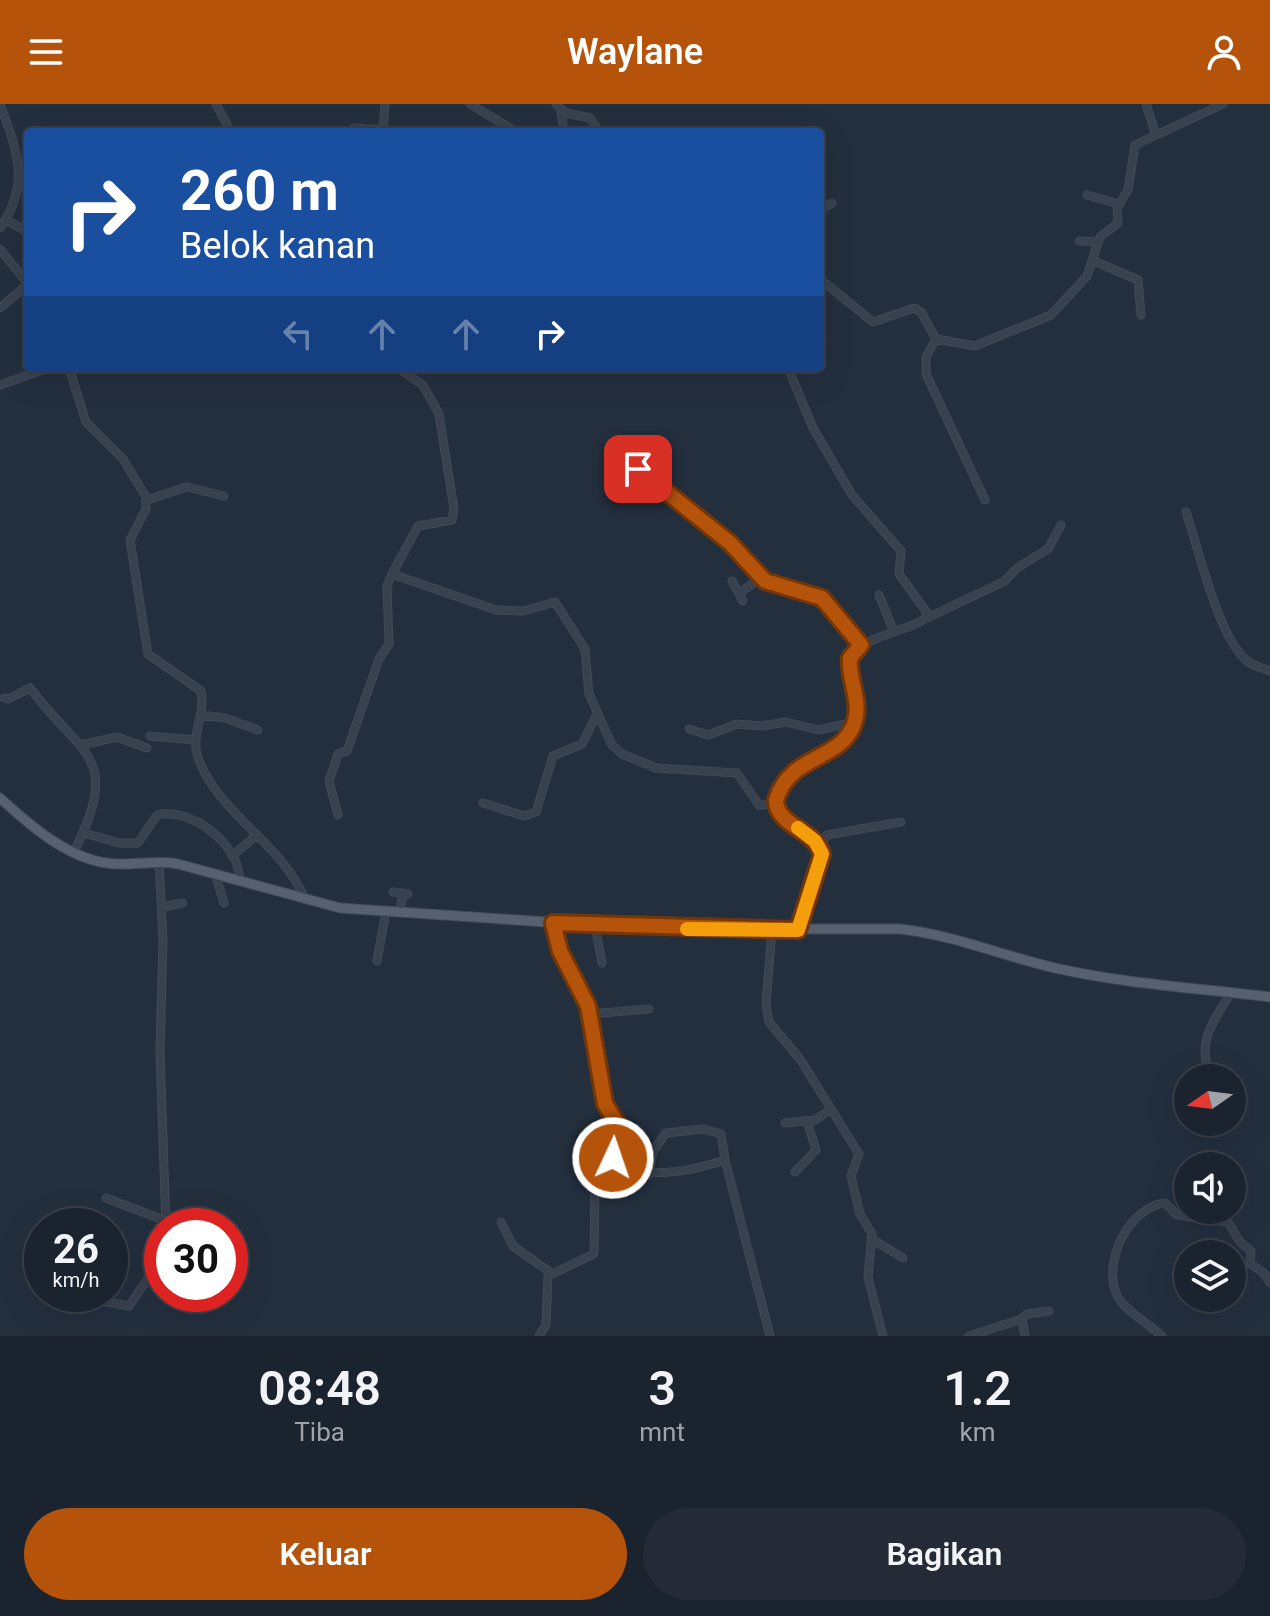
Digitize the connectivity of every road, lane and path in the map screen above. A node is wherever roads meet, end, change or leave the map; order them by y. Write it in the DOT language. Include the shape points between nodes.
graph roads {
  1 [pos="0,104"];
  2 [pos="216,104"];
  3 [pos="385,104"];
  4 [pos="470,104"];
  5 [pos="1146,104"];
  6 [pos="1223,104"];
  7 [pos="559,108"];
  8 [pos="229,128"];
  9 [pos="383,128"];
  10 [pos="509,128"];
  11 [pos="563,128"];
  12 [pos="597,128"];
  13 [pos="1155,132"];
  14 [pos="24,191"];
  15 [pos="1087,195"];
  16 [pos="832,203"];
  17 [pos="1119,204"];
  18 [pos="824,208"];
  19 [pos="3,224"];
  20 [pos="24,231"];
  21 [pos="1079,241"];
  22 [pos="1098,242"];
  23 [pos="0,249"];
  24 [pos="1094,261"];
  25 [pos="24,279"];
  26 [pos="824,282"];
  27 [pos="24,287"];
  28 [pos="0,308"];
  29 [pos="1141,315"];
  30 [pos="936,339"];
  31 [pos="37,372"];
  32 [pos="70,372"];
  33 [pos="404,372"];
  34 [pos="790,372"];
  35 [pos="0,385"];
  36 [pos="638,469"];
  37 [pos="224,496"];
  38 [pos="147,500"];
  39 [pos="985,500"];
  40 [pos="1186,512"];
  41 [pos="1061,525"];
  42 [pos="392,574"];
  43 [pos="762,577"];
  44 [pos="732,581"];
  45 [pos="879,595"];
  46 [pos="927,618"];
  47 [pos="893,629"];
  48 [pos="861,645"];
  49 [pos="1270,671"];
  50 [pos="4,698"];
  51 [pos="201,711"];
  52 [pos="598,712"];
  53 [pos="854,722"];
  54 [pos="689,729"];
  55 [pos="258,730"];
  56 [pos="150,736"];
  57 [pos="195,740"];
  58 [pos="81,745"];
  59 [pos="147,748"];
  60 [pos="0,798"];
  61 [pos="483,803"];
  62 [pos="776,804"];
  63 [pos="338,815"];
  64 [pos="901,822"];
  65 [pos="84,833"];
  66 [pos="257,835"];
  67 [pos="820,847"];
  68 [pos="74,852"];
  69 [pos="232,856"];
  70 [pos="159,861"];
  71 [pos="215,874"];
  72 [pos="239,880"];
  73 [pos="393,892"];
  74 [pos="305,900"];
  75 [pos="183,903"];
  76 [pos="224,903"];
  77 [pos="162,907"];
  78 [pos="386,911"];
  79 [pos="400,911"];
  80 [pos="553,923"];
  81 [pos="595,926"];
  82 [pos="772,930"];
  83 [pos="798,930"];
  84 [pos="377,961"];
  85 [pos="602,963"];
  86 [pos="1230,994"];
  87 [pos="1270,997"];
  88 [pos="649,1009"];
  89 [pos="590,1014"];
  90 [pos="1207,1064"];
  91 [pos="826,1113"];
  92 [pos="807,1121"];
  93 [pos="785,1123"];
  94 [pos="725,1160"];
  95 [pos="610,1165"];
  96 [pos="795,1172"];
  97 [pos="649,1175"];
  98 [pos="106,1198"];
  99 [pos="165,1208"];
  100 [pos="144,1214"];
  101 [pos="501,1222"];
  102 [pos="872,1239"];
  103 [pos="903,1258"];
  104 [pos="551,1273"];
  105 [pos="1270,1283"];
  106 [pos="144,1284"];
  107 [pos="128,1306"];
  108 [pos="1049,1311"];
  109 [pos="1022,1319"];
  110 [pos="539,1336"];
  111 [pos="770,1336"];
  112 [pos="883,1336"];
  113 [pos="969,1336"];
  114 [pos="1025,1336"];
  115 [pos="1162,1336"];
  1 -- 14 [label="street"];
  2 -- 8 [label="street"];
  3 -- 9 [label="street"];
  4 -- 10 [label="street"];
  5 -- 13 [label="street"];
  6 -- 13 [label="street"];
  7 -- 11 [label="street"];
  7 -- 12 [label="street" via="590,118"];
  13 -- 17 [label="street" via="1132,149 1129,183"];
  14 -- 19 [label="street"];
  15 -- 17 [label="street"];
  16 -- 18 [label="street"];
  17 -- 22 [label="street" via="1118,223"];
  19 -- 20 [label="street"];
  21 -- 22 [label="street"];
  22 -- 24 [label="street"];
  23 -- 25 [label="street"];
  24 -- 29 [label="street" via="1138,280"];
  24 -- 30 [label="street" via="1081,284 1046,318 975,346"];
  26 -- 30 [label="street" via="873,322 914,308"];
  27 -- 28 [label="street"];
  30 -- 39 [label="street" via="926,357 926,374"];
  31 -- 35 [label="street"];
  32 -- 38 [label="street" via="86,422 123,459"];
  33 -- 42 [label="street" via="423,385 439,414 454,509 452,520 418,526"];
  34 -- 46 [label="street" via="813,428 852,495 901,551 899,574"];
  36 -- 43 [label="street" via="730,543"];
  37 -- 38 [label="street" via="187,487"];
  38 -- 51 [label="street" via="130,540 147,651 196,685"];
  40 -- 49 [label="street" via="1217,610 1234,644 1250,664"];
  41 -- 46 [label="street" via="1048,549 1005,581"];
  42 -- 52 [label="street" via="496,610 523,611 555,602 585,649 587,682"];
  42 -- 63 [label="street" via="387,586 388,646 347,751 338,754 330,775"];
  43 -- 44 [label="street" via="742,596"];
  43 -- 48 [label="street" via="784,589 819,596"];
  45 -- 47 [label="street"];
  46 -- 47 [label="street"];
  47 -- 48 [label="street"];
  48 -- 53 [label="street" via="850,658"];
  50 -- 58 [label="street" via="30,688"];
  51 -- 55 [label="street"];
  51 -- 57 [label="street"];
  52 -- 61 [label="street" via="582,744 553,756 536,812 524,816"];
  52 -- 62 [label="street" via="612,745 622,754 656,768 737,773 759,805"];
  53 -- 54 [label="street" via="819,730 786,722 737,724 708,735"];
  53 -- 62 [label="street" via="832,751 798,767 779,791"];
  56 -- 57 [label="street"];
  57 -- 66 [label="street" via="198,759 217,791"];
  58 -- 59 [label="street" via="117,737"];
  58 -- 65 [label="street" via="93,760 96,779"];
  60 -- 68 [label="main road" via="45,836"];
  62 -- 67 [label="street" via="781,815"];
  64 -- 67 [label="street" via="827,835"];
  65 -- 68 [label="street"];
  65 -- 69 [label="street" via="133,844 142,841 154,817 174,813 203,825"];
  66 -- 69 [label="street"];
  66 -- 74 [label="street" via="289,867"];
  67 -- 83 [label="street" via="822,863"];
  68 -- 70 [label="main road" via="108,864"];
  69 -- 72 [label="street" via="240,867"];
  70 -- 71 [label="main road"];
  70 -- 77 [label="street"];
  71 -- 72 [label="main road"];
  71 -- 76 [label="street"];
  72 -- 74 [label="main road"];
  73 -- 79 [label="street" via="406,894"];
  74 -- 78 [label="main road"];
  75 -- 77 [label="street"];
  77 -- 99 [label="street"];
  78 -- 79 [label="main road"];
  78 -- 84 [label="street"];
  79 -- 80 [label="main road"];
  80 -- 81 [label="main road"];
  80 -- 89 [label="street" via="560,951"];
  81 -- 82 [label="main road"];
  81 -- 85 [label="street"];
  82 -- 83 [label="main road"];
  82 -- 91 [label="street" via="767,1017 800,1059"];
  83 -- 86 [label="main road" via="934,933 1053,968"];
  86 -- 87 [label="main road"];
  86 -- 90 [label="street" via="1206,1034"];
  88 -- 89 [label="street"];
  89 -- 95 [label="street" via="605,1104 619,1126"];
  91 -- 92 [label="street"];
  91 -- 102 [label="street" via="860,1157 855,1167 857,1205"];
  92 -- 93 [label="street"];
  92 -- 96 [label="street" via="816,1150"];
  94 -- 97 [label="street" via="685,1173"];
  94 -- 97 [label="street" via="718,1132 682,1130 661,1137 649,1160"];
  94 -- 111 [label="street"];
  95 -- 97 [label="street"];
  95 -- 104 [label="street" via="595,1186 594,1254"];
  98 -- 100 [label="street"];
  101 -- 104 [label="street" via="513,1246"];
  102 -- 103 [label="street"];
  102 -- 112 [label="street" via="866,1266"];
  104 -- 110 [label="street" via="546,1282 546,1325"];
  105 -- 115 [label="street" via="1250,1264 1251,1251 1228,1222 1177,1215 1165,1203 1143,1209 1130,1223 1113,1266 1115,1287 1121,1300"];
  106 -- 107 [label="street"];
  108 -- 109 [label="street"];
  109 -- 113 [label="street"];
  109 -- 114 [label="street"];
}
